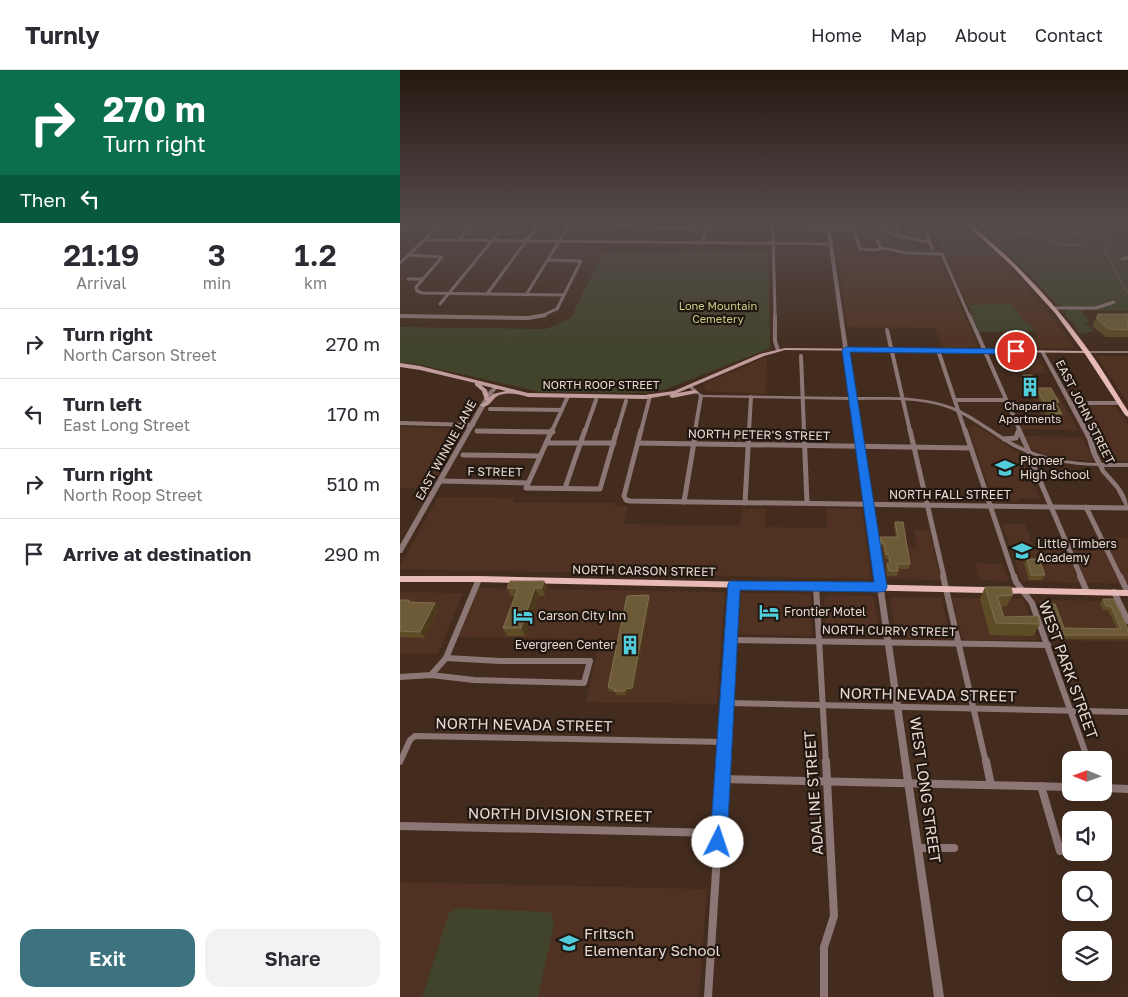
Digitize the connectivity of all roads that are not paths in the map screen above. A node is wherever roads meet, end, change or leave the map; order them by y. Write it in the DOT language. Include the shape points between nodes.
graph roads {
  1 [pos="432,268"];
  2 [pos="469,268"];
  3 [pos="506,268"];
  4 [pos="543,268"];
  5 [pos="577,268"];
  6 [pos="774,268"];
  7 [pos="834,268"];
  8 [pos="948,268"];
  9 [pos="1016,268"];
  10 [pos="408,279"];
  11 [pos="423,279"];
  12 [pos="448,294"];
  13 [pos="487,294"];
  14 [pos="526,295"];
  15 [pos="564,295"];
  16 [pos="1114,302"];
  17 [pos="440,304"];
  18 [pos="1053,308"];
  19 [pos="400,316"];
  20 [pos="887,330"];
  21 [pos="778,350"];
  22 [pos="846,350"];
  23 [pos="892,350"];
  24 [pos="938,350"];
  25 [pos="983,351"];
  26 [pos="1042,351"];
  27 [pos="1087,352"];
  28 [pos="1128,352"];
  29 [pos="801,356"];
  30 [pos="400,366"];
  31 [pos="470,381"];
  32 [pos="689,386"];
  33 [pos="497,387"];
  34 [pos="695,392"];
  35 [pos="514,393"];
  36 [pos="667,394"];
  37 [pos="568,396"];
  38 [pos="650,396"];
  39 [pos="701,396"];
  40 [pos="751,397"];
  41 [pos="803,398"];
  42 [pos="853,398"];
  43 [pos="487,399"];
  44 [pos="903,399"];
  45 [pos="596,400"];
  46 [pos="955,400"];
  47 [pos="1005,400"];
  48 [pos="626,401"];
  49 [pos="1070,402"];
  50 [pos="1120,403"];
  51 [pos="483,405"];
  52 [pos="490,409"];
  53 [pos="562,410"];
  54 [pos="959,411"];
  55 [pos="1128,415"];
  56 [pos="400,423"];
  57 [pos="473,425"];
  58 [pos="478,431"];
  59 [pos="1018,431"];
  60 [pos="553,432"];
  61 [pos="1004,439"];
  62 [pos="548,443"];
  63 [pos="581,443"];
  64 [pos="614,443"];
  65 [pos="638,443"];
  66 [pos="693,444"];
  67 [pos="748,445"];
  68 [pos="805,446"];
  69 [pos="859,447"];
  70 [pos="915,447"];
  71 [pos="971,448"];
  72 [pos="1028,452"];
  73 [pos="463,455"];
  74 [pos="539,456"];
  75 [pos="1032,462"];
  76 [pos="1100,465"];
  77 [pos="1128,465"];
  78 [pos="441,482"];
  79 [pos="528,482"];
  80 [pos="565,488"];
  81 [pos="684,502"];
  82 [pos="745,503"];
  83 [pos="807,504"];
  84 [pos="1127,504"];
  85 [pos="867,505"];
  86 [pos="928,505"];
  87 [pos="990,505"];
  88 [pos="1051,506"];
  89 [pos="1086,507"];
  90 [pos="400,551"];
  91 [pos="400,579"];
  92 [pos="416,579"];
  93 [pos="479,579"];
  94 [pos="734,584"];
  95 [pos="400,585"];
  96 [pos="816,586"];
  97 [pos="880,587"];
  98 [pos="947,589"];
  99 [pos="1022,590"];
  100 [pos="1088,592"];
  101 [pos="1114,592"];
  102 [pos="1128,593"];
  103 [pos="1128,621"];
  104 [pos="730,640"];
  105 [pos="819,641"];
  106 [pos="889,643"];
  107 [pos="958,643"];
  108 [pos="1048,645"];
  109 [pos="446,658"];
  110 [pos="431,675"];
  111 [pos="400,676"];
  112 [pos="727,703"];
  113 [pos="822,706"];
  114 [pos="898,706"];
  115 [pos="974,708"];
  116 [pos="1071,711"];
  117 [pos="1128,712"];
  118 [pos="724,742"];
  119 [pos="1085,751"];
  120 [pos="400,762"];
  121 [pos="722,779"];
  122 [pos="827,782"];
  123 [pos="910,783"];
  124 [pos="991,785"];
  125 [pos="1041,786"];
  126 [pos="1062,787"];
  127 [pos="1112,788"];
  128 [pos="1128,789"];
  129 [pos="400,826"];
  130 [pos="719,833"];
  131 [pos="918,848"];
  132 [pos="954,848"];
  133 [pos="1060,851"];
  134 [pos="708,997"];
  135 [pos="824,997"];
  136 [pos="940,997"];
  1 -- 11 [label="street"];
  2 -- 12 [label="street"];
  3 -- 13 [label="street"];
  4 -- 14 [label="street"];
  5 -- 15 [label="street"];
  6 -- 21 [label="street" via="775,341"];
  7 -- 22 [label="street, WEST LONG STREET"];
  8 -- 25 [label="street"];
  9 -- 18 [label="main road"];
  10 -- 11 [label="street"];
  11 -- 12 [label="street" via="417,291"];
  12 -- 13 [label="street"];
  12 -- 17 [label="street"];
  13 -- 14 [label="street"];
  14 -- 15 [label="street"];
  15 -- 19 [label="street" via="554,311 528,318"];
  16 -- 18 [label="street" via="1096,308"];
  18 -- 27 [label="main road"];
  20 -- 23 [label="street"];
  21 -- 22 [label="main road, NORTH ROOP STREET"];
  21 -- 32 [label="main road, NORTH ROOP STREET"];
  22 -- 23 [label="main road, NORTH ROOP STREET"];
  22 -- 42 [label="street, WEST LONG STREET"];
  23 -- 24 [label="main road, NORTH ROOP STREET"];
  23 -- 44 [label="street"];
  24 -- 25 [label="main road, NORTH ROOP STREET"];
  24 -- 46 [label="street, WEST PARK STREET"];
  25 -- 26 [label="main road, NORTH ROOP STREET"];
  25 -- 47 [label="street"];
  26 -- 27 [label="main road, NORTH ROOP STREET"];
  26 -- 49 [label="street, EAST JOHN STREET"];
  27 -- 28 [label="street, NORTH ROOP STREET"];
  27 -- 50 [label="main road"];
  29 -- 41 [label="street"];
  30 -- 31 [label="main road, NORTH ROOP STREET"];
  31 -- 33 [label="main road, NORTH ROOP STREET"];
  31 -- 43 [label="main road" via="482,386"];
  32 -- 34 [label="street"];
  32 -- 36 [label="main road, NORTH ROOP STREET"];
  33 -- 35 [label="main road, NORTH ROOP STREET"];
  33 -- 43 [label="street, EAST WINNIE LANE"];
  34 -- 36 [label="main road" via="675,396"];
  34 -- 39 [label="street"];
  35 -- 37 [label="main road, NORTH ROOP STREET"];
  35 -- 51 [label="main road" via="500,393"];
  36 -- 38 [label="main road, NORTH ROOP STREET"];
  37 -- 38 [label="main road, NORTH ROOP STREET"];
  37 -- 53 [label="street"];
  38 -- 65 [label="street"];
  39 -- 40 [label="street"];
  39 -- 66 [label="street"];
  40 -- 41 [label="street"];
  40 -- 67 [label="street"];
  41 -- 42 [label="street"];
  41 -- 68 [label="street"];
  42 -- 44 [label="street"];
  42 -- 69 [label="street, WEST LONG STREET"];
  43 -- 51 [label="street, EAST WINNIE LANE"];
  44 -- 54 [label="street" via="932,402"];
  44 -- 70 [label="street"];
  45 -- 63 [label="street"];
  46 -- 47 [label="street"];
  46 -- 54 [label="street, WEST PARK STREET"];
  47 -- 59 [label="street"];
  48 -- 64 [label="street"];
  49 -- 50 [label="street"];
  49 -- 76 [label="street, EAST JOHN STREET"];
  50 -- 55 [label="main road"];
  51 -- 57 [label="street, EAST WINNIE LANE"];
  52 -- 53 [label="street"];
  53 -- 60 [label="street"];
  54 -- 61 [label="street"];
  54 -- 71 [label="street, WEST PARK STREET"];
  56 -- 57 [label="street"];
  57 -- 78 [label="street, EAST WINNIE LANE"];
  58 -- 60 [label="street"];
  59 -- 61 [label="street" via="1016,438"];
  59 -- 72 [label="street"];
  60 -- 62 [label="street"];
  61 -- 72 [label="street"];
  62 -- 63 [label="street"];
  62 -- 74 [label="street"];
  63 -- 64 [label="street"];
  63 -- 80 [label="street"];
  64 -- 80 [label="street, F STREET" via="600,488"];
  65 -- 66 [label="street, NORTH PETER'S STREET"];
  65 -- 81 [label="street, NORTH FALL STREET" via="624,496 626,500"];
  66 -- 67 [label="street, NORTH PETER'S STREET"];
  66 -- 81 [label="street"];
  67 -- 68 [label="street, NORTH PETER'S STREET"];
  67 -- 82 [label="street"];
  68 -- 69 [label="street, NORTH PETER'S STREET"];
  68 -- 83 [label="street"];
  69 -- 70 [label="street, NORTH PETER'S STREET"];
  69 -- 85 [label="street, WEST LONG STREET"];
  70 -- 71 [label="street, NORTH PETER'S STREET"];
  70 -- 86 [label="street"];
  71 -- 87 [label="street, WEST PARK STREET"];
  72 -- 76 [label="street" via="1058,461"];
  73 -- 74 [label="street"];
  74 -- 79 [label="street"];
  75 -- 88 [label="street"];
  76 -- 77 [label="street"];
  76 -- 84 [label="street, EAST JOHN STREET"];
  78 -- 79 [label="street, F STREET"];
  78 -- 90 [label="street, EAST WINNIE LANE"];
  79 -- 80 [label="street, F STREET" via="526,488"];
  81 -- 82 [label="street, NORTH FALL STREET"];
  82 -- 83 [label="street, NORTH FALL STREET"];
  83 -- 85 [label="street, NORTH FALL STREET"];
  84 -- 89 [label="street, NORTH FALL STREET"];
  85 -- 86 [label="street, NORTH FALL STREET"];
  85 -- 97 [label="street, WEST LONG STREET"];
  86 -- 87 [label="street, NORTH FALL STREET"];
  86 -- 98 [label="street"];
  87 -- 88 [label="street, NORTH FALL STREET"];
  87 -- 99 [label="street, WEST PARK STREET" via="1016,582"];
  88 -- 89 [label="street, NORTH FALL STREET"];
  88 -- 100 [label="street"];
  89 -- 102 [label="street"];
  91 -- 92 [label="main road, NORTH CARSON STREET"];
  92 -- 93 [label="main road, NORTH CARSON STREET"];
  92 -- 95 [label="main road"];
  93 -- 94 [label="main road, NORTH CARSON STREET"];
  93 -- 109 [label="street"];
  94 -- 96 [label="main road, NORTH CARSON STREET"];
  94 -- 104 [label="street"];
  96 -- 97 [label="main road, NORTH CARSON STREET"];
  96 -- 105 [label="street, ADALINE STREET"];
  97 -- 98 [label="main road, NORTH CARSON STREET"];
  97 -- 106 [label="street, WEST LONG STREET"];
  98 -- 99 [label="main road, NORTH CARSON STREET"];
  98 -- 107 [label="street"];
  99 -- 100 [label="main road, NORTH CARSON STREET"];
  99 -- 108 [label="street, WEST PARK STREET" via="1032,603"];
  100 -- 101 [label="main road, NORTH CARSON STREET"];
  101 -- 102 [label="main road, NORTH CARSON STREET"];
  101 -- 103 [label="street"];
  104 -- 105 [label="street, NORTH CURRY STREET"];
  104 -- 112 [label="street"];
  105 -- 106 [label="street, NORTH CURRY STREET"];
  105 -- 113 [label="street, ADALINE STREET"];
  106 -- 107 [label="street, NORTH CURRY STREET"];
  106 -- 114 [label="street, WEST LONG STREET"];
  107 -- 108 [label="street, NORTH CURRY STREET"];
  107 -- 115 [label="street"];
  108 -- 116 [label="street, WEST PARK STREET"];
  109 -- 110 [label="street"];
  109 -- 110 [label="street" via="590,661 584,683 474,680"];
  110 -- 111 [label="street"];
  112 -- 113 [label="street, NORTH NEVADA STREET"];
  112 -- 118 [label="street"];
  113 -- 114 [label="street, NORTH NEVADA STREET"];
  113 -- 122 [label="street, ADALINE STREET"];
  114 -- 115 [label="street, NORTH NEVADA STREET"];
  114 -- 123 [label="street, WEST LONG STREET"];
  115 -- 116 [label="street, NORTH NEVADA STREET"];
  115 -- 124 [label="street"];
  116 -- 117 [label="street, NORTH NEVADA STREET"];
  116 -- 119 [label="street, WEST PARK STREET"];
  118 -- 120 [label="street, NORTH NEVADA STREET" via="427,736 410,740"];
  118 -- 121 [label="street"];
  121 -- 122 [label="street"];
  121 -- 130 [label="street"];
  122 -- 123 [label="street"];
  122 -- 135 [label="street, ADALINE STREET" via="834,916 824,947"];
  123 -- 124 [label="street"];
  123 -- 131 [label="street, WEST LONG STREET"];
  124 -- 125 [label="street"];
  125 -- 126 [label="street"];
  125 -- 133 [label="street"];
  127 -- 128 [label="street"];
  129 -- 130 [label="street, NORTH DIVISION STREET"];
  130 -- 134 [label="street"];
  131 -- 132 [label="street"];
  131 -- 136 [label="street, WEST LONG STREET"];
}
